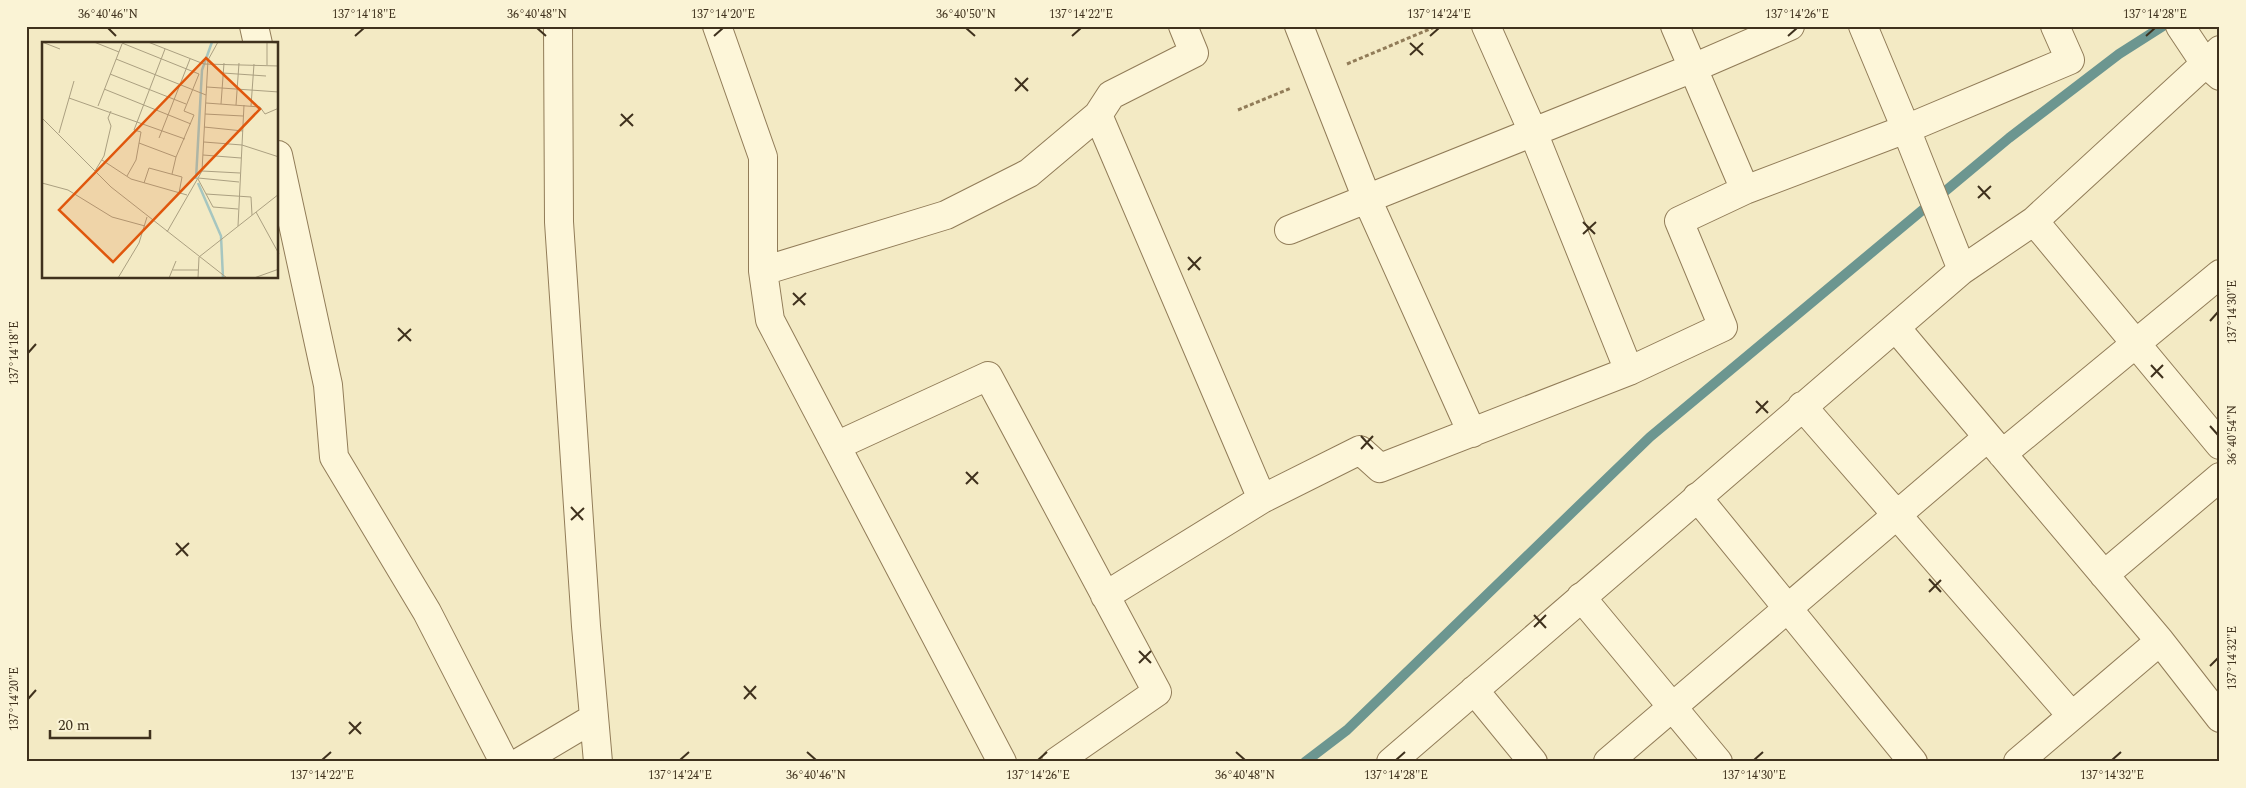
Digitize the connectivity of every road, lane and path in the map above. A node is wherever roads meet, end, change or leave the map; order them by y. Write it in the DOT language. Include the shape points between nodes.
graph roads {
  1 [pos="254,26"];
  2 [pos="558,26"];
  3 [pos="717,26"];
  4 [pos="1183,26"];
  5 [pos="1298,26"];
  6 [pos="1486,26"];
  7 [pos="1675,26"];
  8 [pos="1790,26"];
  9 [pos="1862,26"];
  10 [pos="2055,26"];
  11 [pos="2180,26"];
  12 [pos="258,42"];
  13 [pos="2215,63"];
  14 [pos="1693,68"];
  15 [pos="1098,115"];
  16 [pos="1906,129"];
  17 [pos="1532,132"];
  18 [pos="279,160"];
  19 [pos="1745,190"];
  20 [pos="1367,200"];
  21 [pos="2034,221"];
  22 [pos="1289,230"];
  23 [pos="1962,270"];
  24 [pos="763,271"];
  25 [pos="2220,274"];
  26 [pos="1896,328"];
  27 [pos="2136,344"];
  28 [pos="1629,370"];
  29 [pos="1802,406"];
  30 [pos="1472,433"];
  31 [pos="1995,445"];
  32 [pos="2220,445"];
  33 [pos="836,446"];
  34 [pos="2220,477"];
  35 [pos="1697,497"];
  36 [pos="1262,499"];
  37 [pos="1897,515"];
  38 [pos="2104,575"];
  39 [pos="1105,596"];
  40 [pos="1581,598"];
  41 [pos="1788,608"];
  42 [pos="2160,641"];
  43 [pos="2211,688"];
  44 [pos="1474,690"];
  45 [pos="1672,707"];
  46 [pos="2072,716"];
  47 [pos="594,718"];
  48 [pos="2220,718"];
  49 [pos="504,762"];
  50 [pos="520,762"];
  51 [pos="598,762"];
  52 [pos="1002,762"];
  53 [pos="1056,762"];
  54 [pos="1391,762"];
  55 [pos="1533,762"];
  56 [pos="1608,762"];
  57 [pos="1718,762"];
  58 [pos="1913,762"];
  59 [pos="2018,762"];
  1 -- 12 [label="street"];
  2 -- 47 [label="street" via="559,222"];
  3 -- 24 [label="street" via="763,157"];
  4 -- 15 [label="street" via="1194,53 1111,95"];
  5 -- 20 [label="street"];
  6 -- 17 [label="street"];
  7 -- 14 [label="street"];
  8 -- 14 [label="street"];
  9 -- 16 [label="street"];
  10 -- 16 [label="street" via="2070,60"];
  11 -- 13 [label="street"];
  13 -- 21 [label="street"];
  14 -- 17 [label="street"];
  14 -- 19 [label="street"];
  15 -- 24 [label="street" via="1029,173 946,215"];
  15 -- 36 [label="street"];
  16 -- 19 [label="street"];
  16 -- 23 [label="street"];
  17 -- 20 [label="street"];
  17 -- 28 [label="street"];
  18 -- 49 [label="street" via="328,385 334,457 427,612"];
  19 -- 28 [label="street" via="1679,221 1723,327"];
  20 -- 22 [label="street"];
  20 -- 30 [label="street"];
  21 -- 23 [label="street"];
  21 -- 27 [label="street"];
  23 -- 26 [label="street"];
  24 -- 33 [label="street" via="770,320"];
  25 -- 27 [label="street"];
  26 -- 29 [label="street"];
  26 -- 31 [label="street"];
  27 -- 31 [label="street"];
  27 -- 32 [label="street"];
  28 -- 30 [label="street"];
  29 -- 35 [label="street"];
  29 -- 37 [label="street"];
  30 -- 36 [label="street" via="1380,468 1360,450"];
  31 -- 37 [label="street"];
  31 -- 38 [label="street"];
  33 -- 39 [label="street" via="988,376"];
  33 -- 52 [label="street"];
  34 -- 38 [label="street"];
  35 -- 40 [label="street"];
  35 -- 41 [label="street"];
  36 -- 39 [label="street"];
  37 -- 41 [label="street"];
  37 -- 46 [label="street"];
  38 -- 42 [label="street"];
  39 -- 53 [label="street" via="1156,692"];
  40 -- 44 [label="street"];
  40 -- 45 [label="street"];
  41 -- 45 [label="street"];
  41 -- 58 [label="street"];
  42 -- 43 [label="street"];
  42 -- 46 [label="street"];
  43 -- 48 [label="street"];
  44 -- 54 [label="street"];
  44 -- 55 [label="street"];
  45 -- 56 [label="street"];
  45 -- 57 [label="street"];
  46 -- 59 [label="street"];
  47 -- 50 [label="street"];
  47 -- 51 [label="street"];
}
